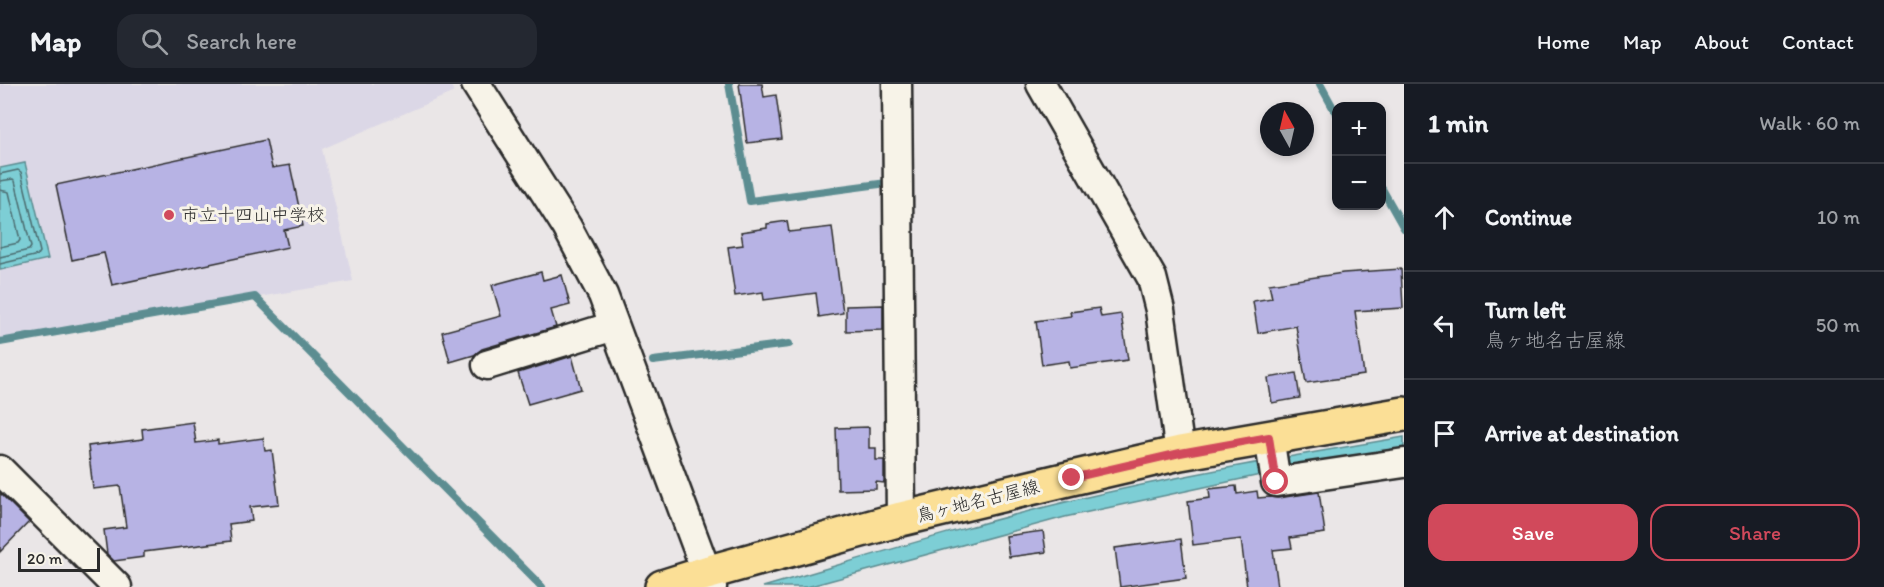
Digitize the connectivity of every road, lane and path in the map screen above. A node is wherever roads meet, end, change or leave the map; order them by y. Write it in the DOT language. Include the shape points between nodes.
graph roads {
  1 [pos="476,84"];
  2 [pos="897,84"];
  3 [pos="1041,84"];
  4 [pos="614,326"];
  5 [pos="487,365"];
  6 [pos="1404,414"];
  7 [pos="1180,453"];
  8 [pos="1272,455"];
  9 [pos="1404,463"];
  10 [pos="0,470"];
  11 [pos="902,519"];
  12 [pos="709,580"];
  13 [pos="117,587"];
  14 [pos="662,587"];
  1 -- 4 [label="street" via="567,227 603,295"];
  2 -- 11 [label="street"];
  3 -- 7 [label="street" via="1152,279"];
  4 -- 5 [label="street"];
  4 -- 12 [label="street"];
  6 -- 8 [label="main road, 鳥ヶ地名古屋線"];
  7 -- 8 [label="main road, 鳥ヶ地名古屋線"];
  7 -- 11 [label="main road, 鳥ヶ地名古屋線"];
  8 -- 9 [label="street" via="1276,482"];
  10 -- 13 [label="street"];
  11 -- 12 [label="main road, 鳥ヶ地名古屋線"];
  12 -- 14 [label="main road, 鳥ヶ地名古屋線"];
}
